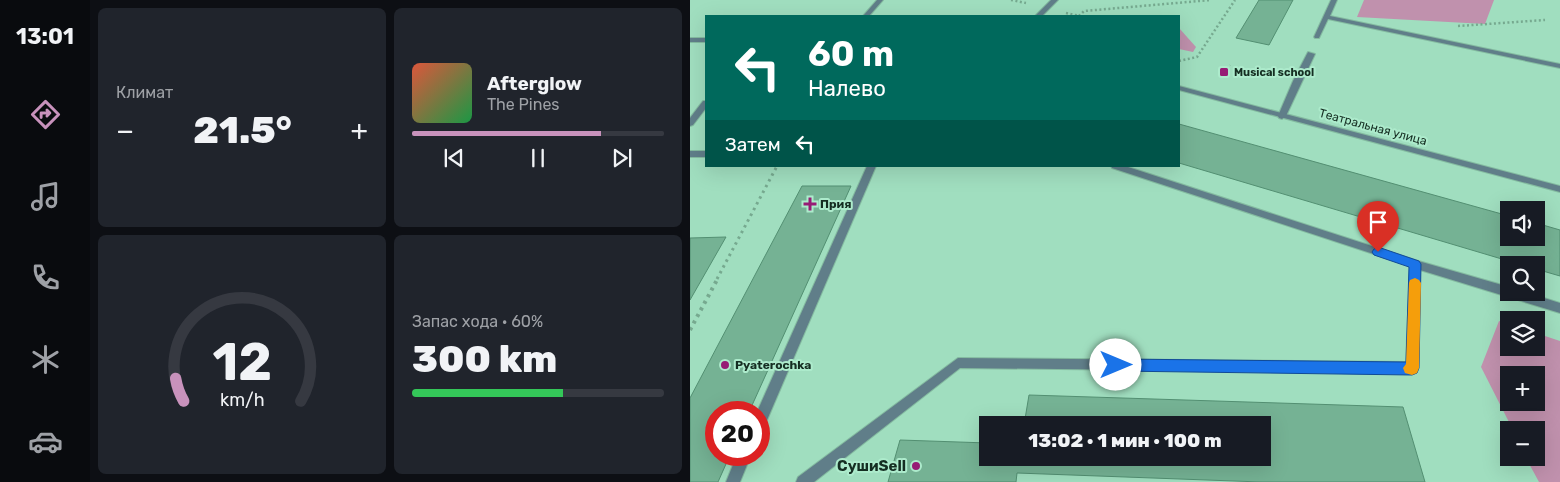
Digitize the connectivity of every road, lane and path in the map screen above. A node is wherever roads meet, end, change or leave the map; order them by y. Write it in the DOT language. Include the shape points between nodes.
graph roads {
  1 [pos="880,0"];
  2 [pos="1055,0"];
  3 [pos="1211,0"];
  4 [pos="1235,0"];
  5 [pos="1334,0"];
  6 [pos="867,15"];
  7 [pos="1039,15"];
  8 [pos="1080,15"];
  9 [pos="1326,17"];
  10 [pos="1545,20"];
  11 [pos="1449,26"];
  12 [pos="1317,37"];
  13 [pos="690,40"];
  14 [pos="705,40"];
  15 [pos="1311,54"];
  16 [pos="1180,60"];
  17 [pos="1230,65"];
  18 [pos="1560,66"];
  19 [pos="1224,72"];
  20 [pos="1180,88"];
  21 [pos="705,104"];
  22 [pos="1282,116"];
  23 [pos="690,123"];
  24 [pos="690,154"];
  25 [pos="705,154"];
  26 [pos="776,167"];
  27 [pos="872,167"];
  28 [pos="1117,167"];
  29 [pos="1560,189"];
  30 [pos="1415,264"];
  31 [pos="1500,289"];
  32 [pos="1538,301"];
  33 [pos="1560,308"];
  34 [pos="690,330"];
  35 [pos="769,401"];
  36 [pos="740,466"];
  37 [pos="733,482"];
  38 [pos="803,482"];
  1 -- 6 [label="street"];
  2 -- 7 [label="street"];
  3 -- 8 [label="path" via="1084,12"];
  4 -- 16 [label="path" via="1197,57"];
  5 -- 9 [label="street"];
  9 -- 12 [label="street"];
  9 -- 18 [label="street"];
  10 -- 11 [label="path"];
  13 -- 14 [label="street"];
  15 -- 22 [label="street"];
  17 -- 19 [label="path"];
  20 -- 22 [label="street, Театральная улица"];
  21 -- 23 [label="street"];
  22 -- 29 [label="street, Театральная улица"];
  24 -- 25 [label="street"];
  26 -- 34 [label="path"];
  27 -- 35 [label="street"];
  28 -- 30 [label="street"];
  30 -- 31 [label="street"];
  30 -- 38 [label="street" via="1412,368 958,363"];
  32 -- 33 [label="street"];
  36 -- 37 [label="street"];
}
